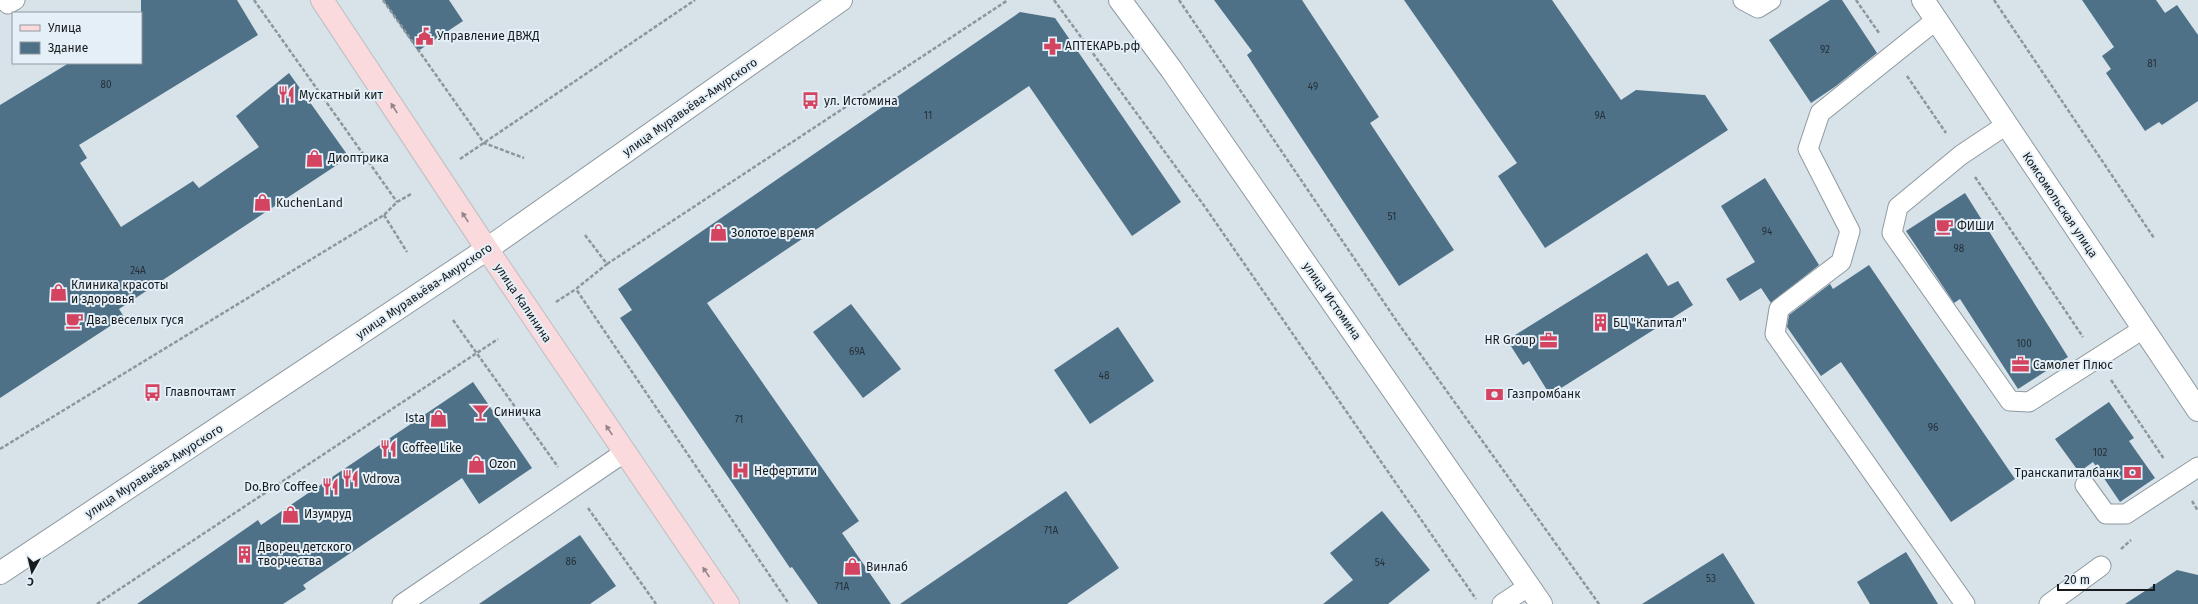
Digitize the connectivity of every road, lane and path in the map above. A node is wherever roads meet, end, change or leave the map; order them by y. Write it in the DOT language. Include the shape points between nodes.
graph roads {
  1 [pos="254,0"];
  2 [pos="322,0"];
  3 [pos="383,0"];
  4 [pos="695,0"];
  5 [pos="841,0"];
  6 [pos="1008,0"];
  7 [pos="1054,0"];
  8 [pos="1120,0"];
  9 [pos="1179,0"];
  10 [pos="1743,0"];
  11 [pos="1771,0"];
  12 [pos="1856,0"];
  13 [pos="1923,0"];
  14 [pos="1994,0"];
  15 [pos="1936,20"];
  16 [pos="1893,54"];
  17 [pos="2006,125"];
  18 [pos="484,143"];
  19 [pos="1961,155"];
  20 [pos="524,158"];
  21 [pos="460,159"];
  22 [pos="411,194"];
  23 [pos="397,202"];
  24 [pos="384,215"];
  25 [pos="585,235"];
  26 [pos="2154,238"];
  27 [pos="487,249"];
  28 [pos="407,252"];
  29 [pos="607,264"];
  30 [pos="576,289"];
  31 [pos="555,303"];
  32 [pos="453,320"];
  33 [pos="2143,330"];
  34 [pos="498,339"];
  35 [pos="477,353"];
  36 [pos="2098,359"];
  37 [pos="2198,410"];
  38 [pos="0,450"];
  39 [pos="625,452"];
  40 [pos="2198,467"];
  41 [pos="2178,480"];
  42 [pos="2085,485"];
  43 [pos="573,487"];
  44 [pos="2198,511"];
  45 [pos="2135,537"];
  46 [pos="2101,566"];
  47 [pos="0,573"];
  48 [pos="1529,586"];
  49 [pos="97,604"];
  50 [pos="402,604"];
  51 [pos="656,604"];
  52 [pos="728,604"];
  53 [pos="789,604"];
  54 [pos="1480,604"];
  55 [pos="1502,604"];
  56 [pos="1541,604"];
  57 [pos="1599,604"];
  58 [pos="1965,604"];
  59 [pos="2049,604"];
  1 -- 23 [label="path"];
  27 -- 2 [label="main road, улица Калинина, one-way"];
  3 -- 18 [label="path"];
  4 -- 18 [label="path"];
  5 -- 27 [label="street, улица Муравьёва-Амурского"];
  6 -- 29 [label="path"];
  7 -- 54 [label="path" via="1205,207"];
  8 -- 48 [label="street, улица Истомина"];
  9 -- 57 [label="path" via="1398,323"];
  10 -- 11 [label="lane" via="1758,8"];
  12 -- 16 [label="path"];
  13 -- 15 [label="street, Комсомольская улица"];
  14 -- 26 [label="path"];
  15 -- 16 [label="lane"];
  15 -- 17 [label="street, Комсомольская улица"];
  16 -- 19 [label="path"];
  16 -- 58 [label="lane" via="1820,112 1808,149 1850,231 1841,262 1779,309 1775,334"];
  17 -- 19 [label="lane"];
  17 -- 33 [label="street, Комсомольская улица"];
  18 -- 20 [label="path"];
  18 -- 21 [label="path"];
  19 -- 36 [label="path"];
  19 -- 36 [label="lane" via="1898,207 1892,233 2010,401 2029,402"];
  22 -- 23 [label="path"];
  23 -- 24 [label="path"];
  24 -- 28 [label="path"];
  24 -- 38 [label="path"];
  25 -- 29 [label="path"];
  39 -- 27 [label="main road, улица Калинина, one-way"];
  27 -- 47 [label="street, улица Муравьёва-Амурского"];
  29 -- 30 [label="path"];
  30 -- 31 [label="path"];
  30 -- 53 [label="path"];
  32 -- 35 [label="path"];
  33 -- 36 [label="lane"];
  33 -- 37 [label="street, Комсомольская улица"];
  34 -- 35 [label="path"];
  35 -- 43 [label="path"];
  35 -- 49 [label="path"];
  36 -- 41 [label="path"];
  39 -- 43 [label="lane"];
  52 -- 39 [label="main road, улица Калинина, one-way"];
  40 -- 41 [label="lane"];
  41 -- 42 [label="lane" via="2126,514 2106,514"];
  41 -- 44 [label="path"];
  43 -- 50 [label="lane"];
  43 -- 51 [label="path"];
  45 -- 46 [label="path"];
  46 -- 59 [label="lane"];
  48 -- 55 [label="lane"];
  48 -- 56 [label="street, улица Истомина"];
}
